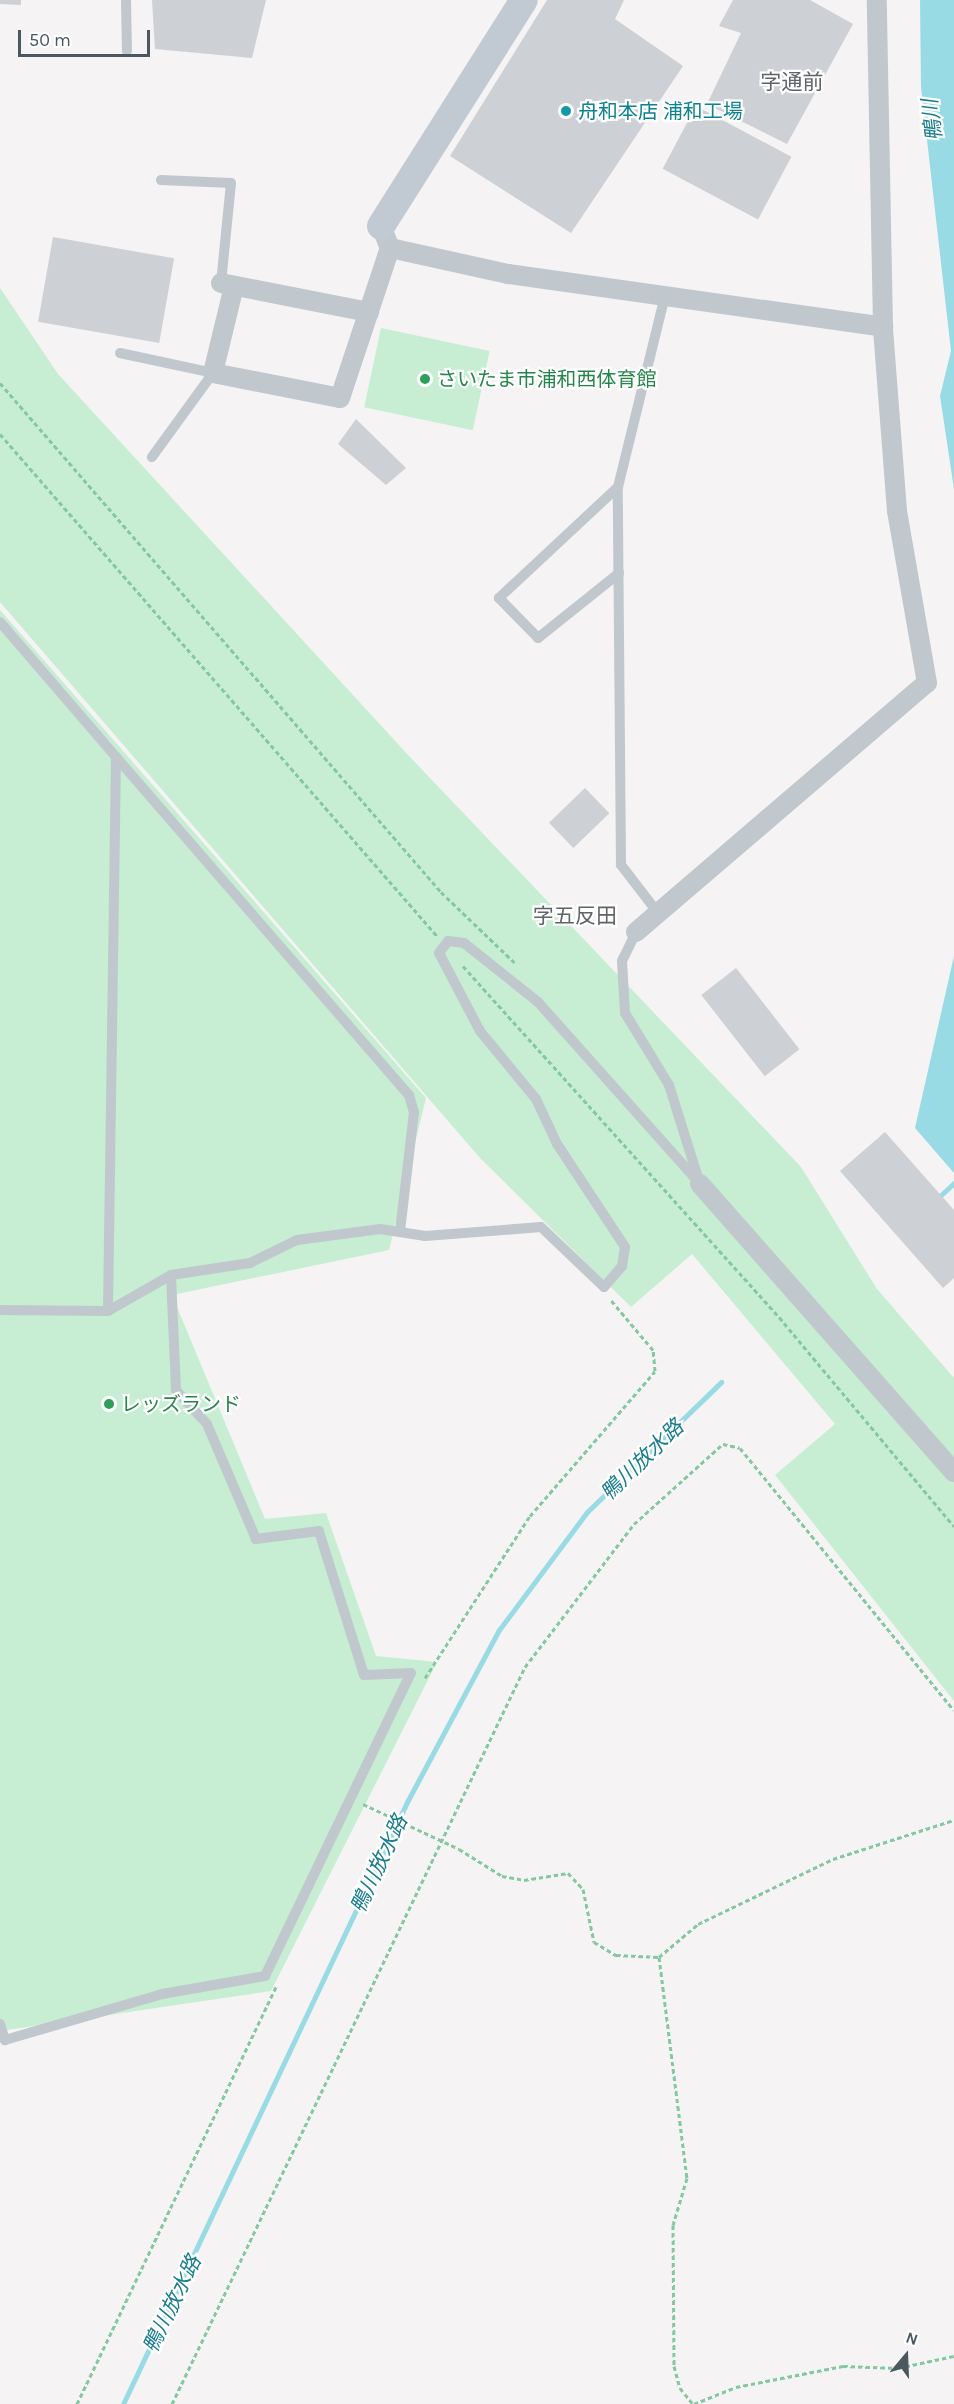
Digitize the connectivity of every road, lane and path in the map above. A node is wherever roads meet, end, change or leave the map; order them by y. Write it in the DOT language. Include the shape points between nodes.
graph roads {
  1 [pos="126,0"];
  2 [pos="524,0"];
  3 [pos="877,0"];
  4 [pos="127,51"];
  5 [pos="161,180"];
  6 [pos="386,237"];
  7 [pos="228,284"];
  8 [pos="665,296"];
  9 [pos="369,312"];
  10 [pos="883,327"];
  11 [pos="120,353"];
  12 [pos="213,373"];
  13 [pos="0,382"];
  14 [pos="0,434"];
  15 [pos="152,457"];
  16 [pos="618,487"];
  17 [pos="619,573"];
  18 [pos="0,622"];
  19 [pos="117,757"];
  20 [pos="658,913"];
  21 [pos="636,932"];
  22 [pos="443,943"];
  23 [pos="520,969"];
  24 [pos="700,1184"];
  25 [pos="400,1232"];
  26 [pos="171,1275"];
  27 [pos="603,1287"];
  28 [pos="0,1310"];
  29 [pos="108,1311"];
  30 [pos="954,1472"];
  31 [pos="954,1526"];
  32 [pos="421,1685"];
  33 [pos="954,1710"];
  34 [pos="367,1795"];
  35 [pos="363,1804"];
  36 [pos="358,1815"];
  37 [pos="954,1820"];
  38 [pos="437,1839"];
  39 [pos="659,1957"];
  40 [pos="281,1976"];
  41 [pos="0,2024"];
  42 [pos="954,2356"];
  43 [pos="77,2404"];
  44 [pos="172,2404"];
  45 [pos="694,2404"];
  1 -- 4 [label="lane"];
  2 -- 6 [label="street"];
  3 -- 10 [label="street"];
  5 -- 7 [label="lane" via="231,183"];
  6 -- 8 [label="street" via="508,274"];
  6 -- 9 [label="street"];
  7 -- 9 [label="street"];
  7 -- 12 [label="street"];
  8 -- 10 [label="street"];
  8 -- 16 [label="lane"];
  9 -- 12 [label="street" via="340,398"];
  10 -- 20 [label="street" via="897,511 927,683"];
  11 -- 12 [label="lane"];
  12 -- 15 [label="lane"];
  13 -- 23 [label="path" via="441,892"];
  14 -- 22 [label="path"];
  16 -- 17 [label="lane"];
  16 -- 17 [label="lane" via="499,598 537,638"];
  17 -- 20 [label="lane" via="621,865"];
  18 -- 19 [label="lane"];
  19 -- 25 [label="lane" via="409,1095 414,1112"];
  19 -- 29 [label="lane"];
  20 -- 21 [label="street"];
  21 -- 24 [label="lane" via="622,961 623,1007 669,1085"];
  22 -- 24 [label="lane" via="464,943 538,1002"];
  22 -- 27 [label="lane" via="441,964 463,1004 536,1099 557,1144 625,1247 622,1266"];
  22 -- 31 [label="path" via="784,1323"];
  24 -- 30 [label="street"];
  25 -- 26 [label="lane" via="380,1229 297,1240 250,1263"];
  25 -- 27 [label="lane" via="425,1236 541,1227"];
  26 -- 29 [label="lane"];
  26 -- 41 [label="lane" via="176,1390 207,1424 256,1539 319,1531 364,1675 411,1673 265,1976 162,1994 5,2040"];
  27 -- 32 [label="path" via="653,1350 655,1371 530,1516 459,1618"];
  28 -- 29 [label="lane"];
  33 -- 38 [label="path" via="740,1448 723,1444 634,1524 525,1667"];
  34 -- 35 [label="path"];
  35 -- 36 [label="path"];
  35 -- 38 [label="path"];
  37 -- 39 [label="path" via="832,1859 698,1924"];
  38 -- 39 [label="path" via="502,1876 524,1880 568,1873 583,1889 594,1942 616,1955"];
  38 -- 44 [label="path"];
  39 -- 45 [label="path" via="687,2178 673,2225 674,2366 680,2388"];
  40 -- 43 [label="path"];
  42 -- 45 [label="path" via="898,2368 843,2366 736,2387"];
}
